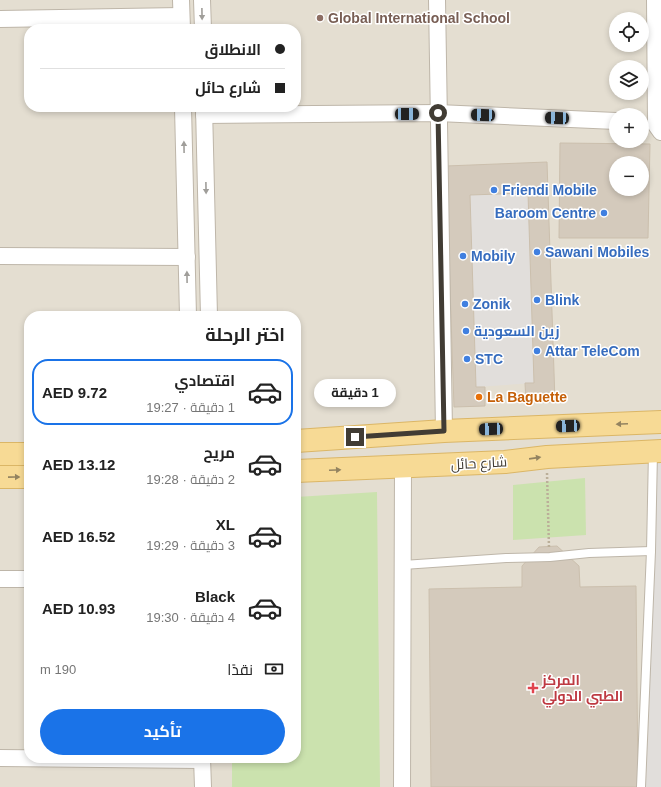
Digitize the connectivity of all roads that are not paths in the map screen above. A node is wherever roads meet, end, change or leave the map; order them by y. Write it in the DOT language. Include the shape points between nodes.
graph roads {
  1 [pos="181,0"];
  2 [pos="202,0"];
  3 [pos="436,0"];
  4 [pos="655,0"];
  5 [pos="0,19"];
  6 [pos="181,23"];
  7 [pos="203,24"];
  8 [pos="184,112"];
  9 [pos="204,112"];
  10 [pos="301,112"];
  11 [pos="438,113"];
  12 [pos="609,121"];
  13 [pos="655,125"];
  14 [pos="0,256"];
  15 [pos="187,257"];
  16 [pos="188,311"];
  17 [pos="209,311"];
  18 [pos="661,422"];
  19 [pos="444,431"];
  20 [pos="301,441"];
  21 [pos="657,451"];
  22 [pos="0,454"];
  23 [pos="24,454"];
  24 [pos="403,467"];
  25 [pos="301,471"];
  26 [pos="0,477"];
  27 [pos="24,477"];
  28 [pos="651,551"];
  29 [pos="403,565"];
  30 [pos="0,579"];
  31 [pos="24,579"];
  32 [pos="0,758"];
  33 [pos="24,758"];
  34 [pos="202,763"];
  35 [pos="202,787"];
  36 [pos="402,787"];
  37 [pos="641,787"];
  1 -- 6 [label="street"];
  2 -- 7 [label="street, one-way"];
  3 -- 11 [label="street"];
  4 -- 13 [label="street"];
  5 -- 6 [label="street"];
  15 -- 8 [label="street, one-way"];
  9 -- 17 [label="street, one-way"];
  10 -- 11 [label="street"];
  11 -- 12 [label="street"];
  11 -- 19 [label="street"];
  14 -- 15 [label="street"];
  16 -- 15 [label="street, one-way"];
  18 -- 19 [label="main road, one-way"];
  19 -- 20 [label="main road"];
  24 -- 21 [label="main road, شارع حائل, one-way"];
  21 -- 28 [label="lane"];
  22 -- 23 [label="main road"];
  25 -- 24 [label="main road, شارع حائل, one-way"];
  24 -- 29 [label="street"];
  26 -- 27 [label="main road, one-way"];
  28 -- 29 [label="lane"];
  28 -- 37 [label="lane"];
  29 -- 36 [label="street"];
  30 -- 31 [label="street"];
  32 -- 33 [label="street"];
  34 -- 35 [label="street"];
}
